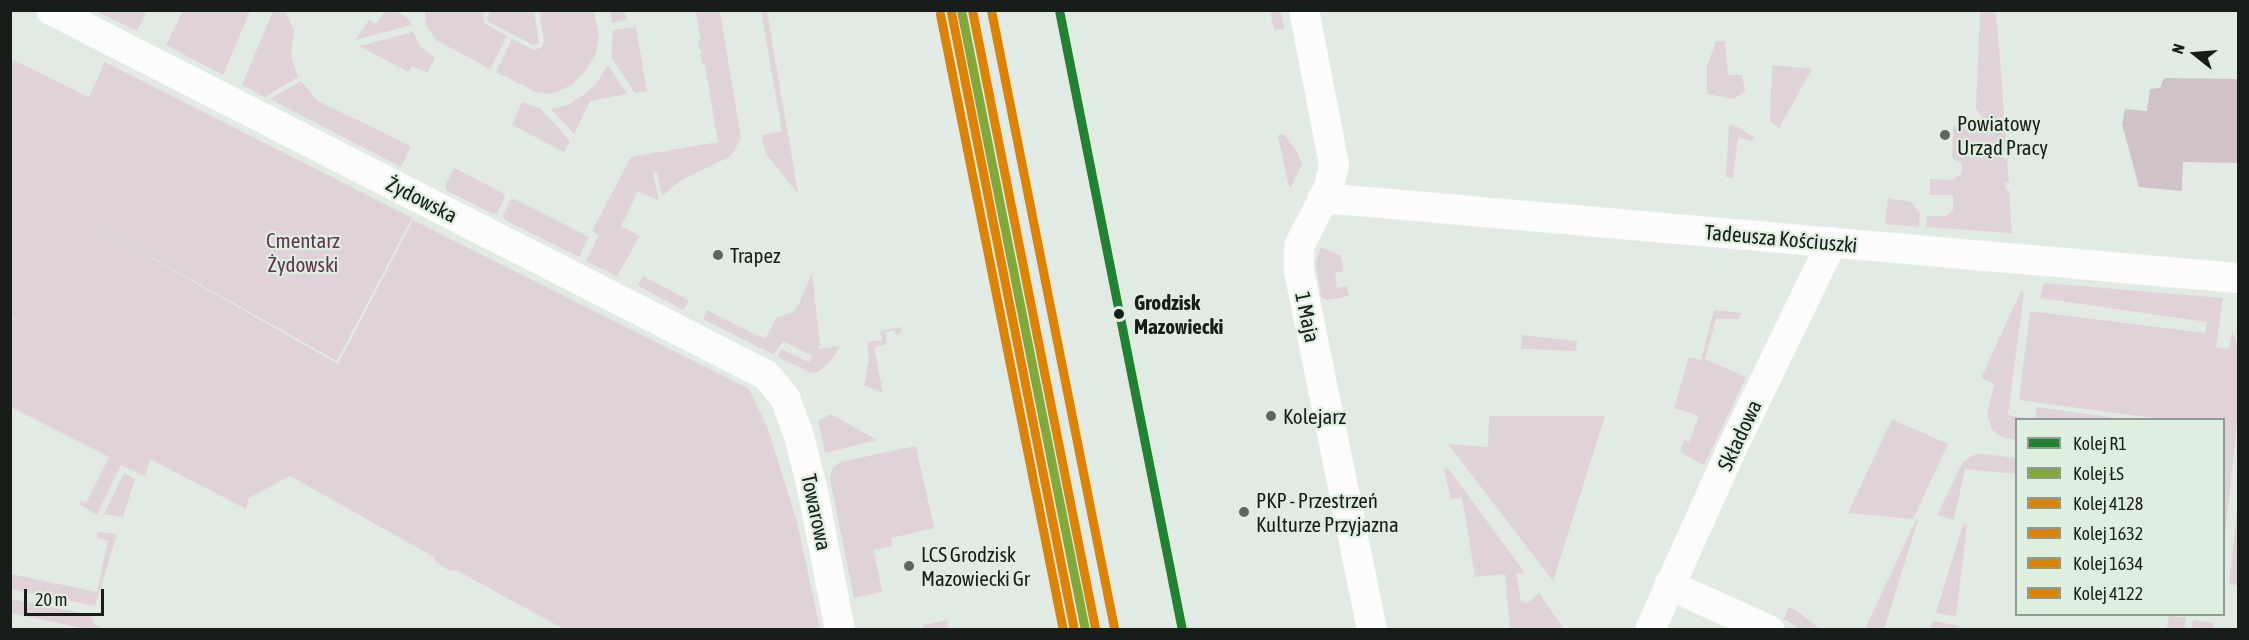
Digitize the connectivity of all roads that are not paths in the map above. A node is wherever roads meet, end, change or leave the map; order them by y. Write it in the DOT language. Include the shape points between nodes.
graph roads {
  1 [pos="51,10"];
  2 [pos="1304,10"];
  3 [pos="1323,198"];
  4 [pos="1832,243"];
  5 [pos="2238,278"];
  6 [pos="785,398"];
  7 [pos="1669,585"];
  8 [pos="840,630"];
  9 [pos="1372,630"];
  10 [pos="1650,630"];
  11 [pos="1769,630"];
  1 -- 6 [label="street, Żydowska" via="758,370 774,380"];
  2 -- 3 [label="street, 1 Maja" via="1334,165"];
  3 -- 4 [label="street, Tadeusza Kościuszki"];
  3 -- 9 [label="street, 1 Maja" via="1299,246 1299,271"];
  4 -- 5 [label="street, Tadeusza Kościuszki"];
  4 -- 7 [label="street, Składowa"];
  6 -- 8 [label="street, Towarowa" via="812,487"];
  7 -- 10 [label="street, Składowa"];
  7 -- 11 [label="street"];
}
